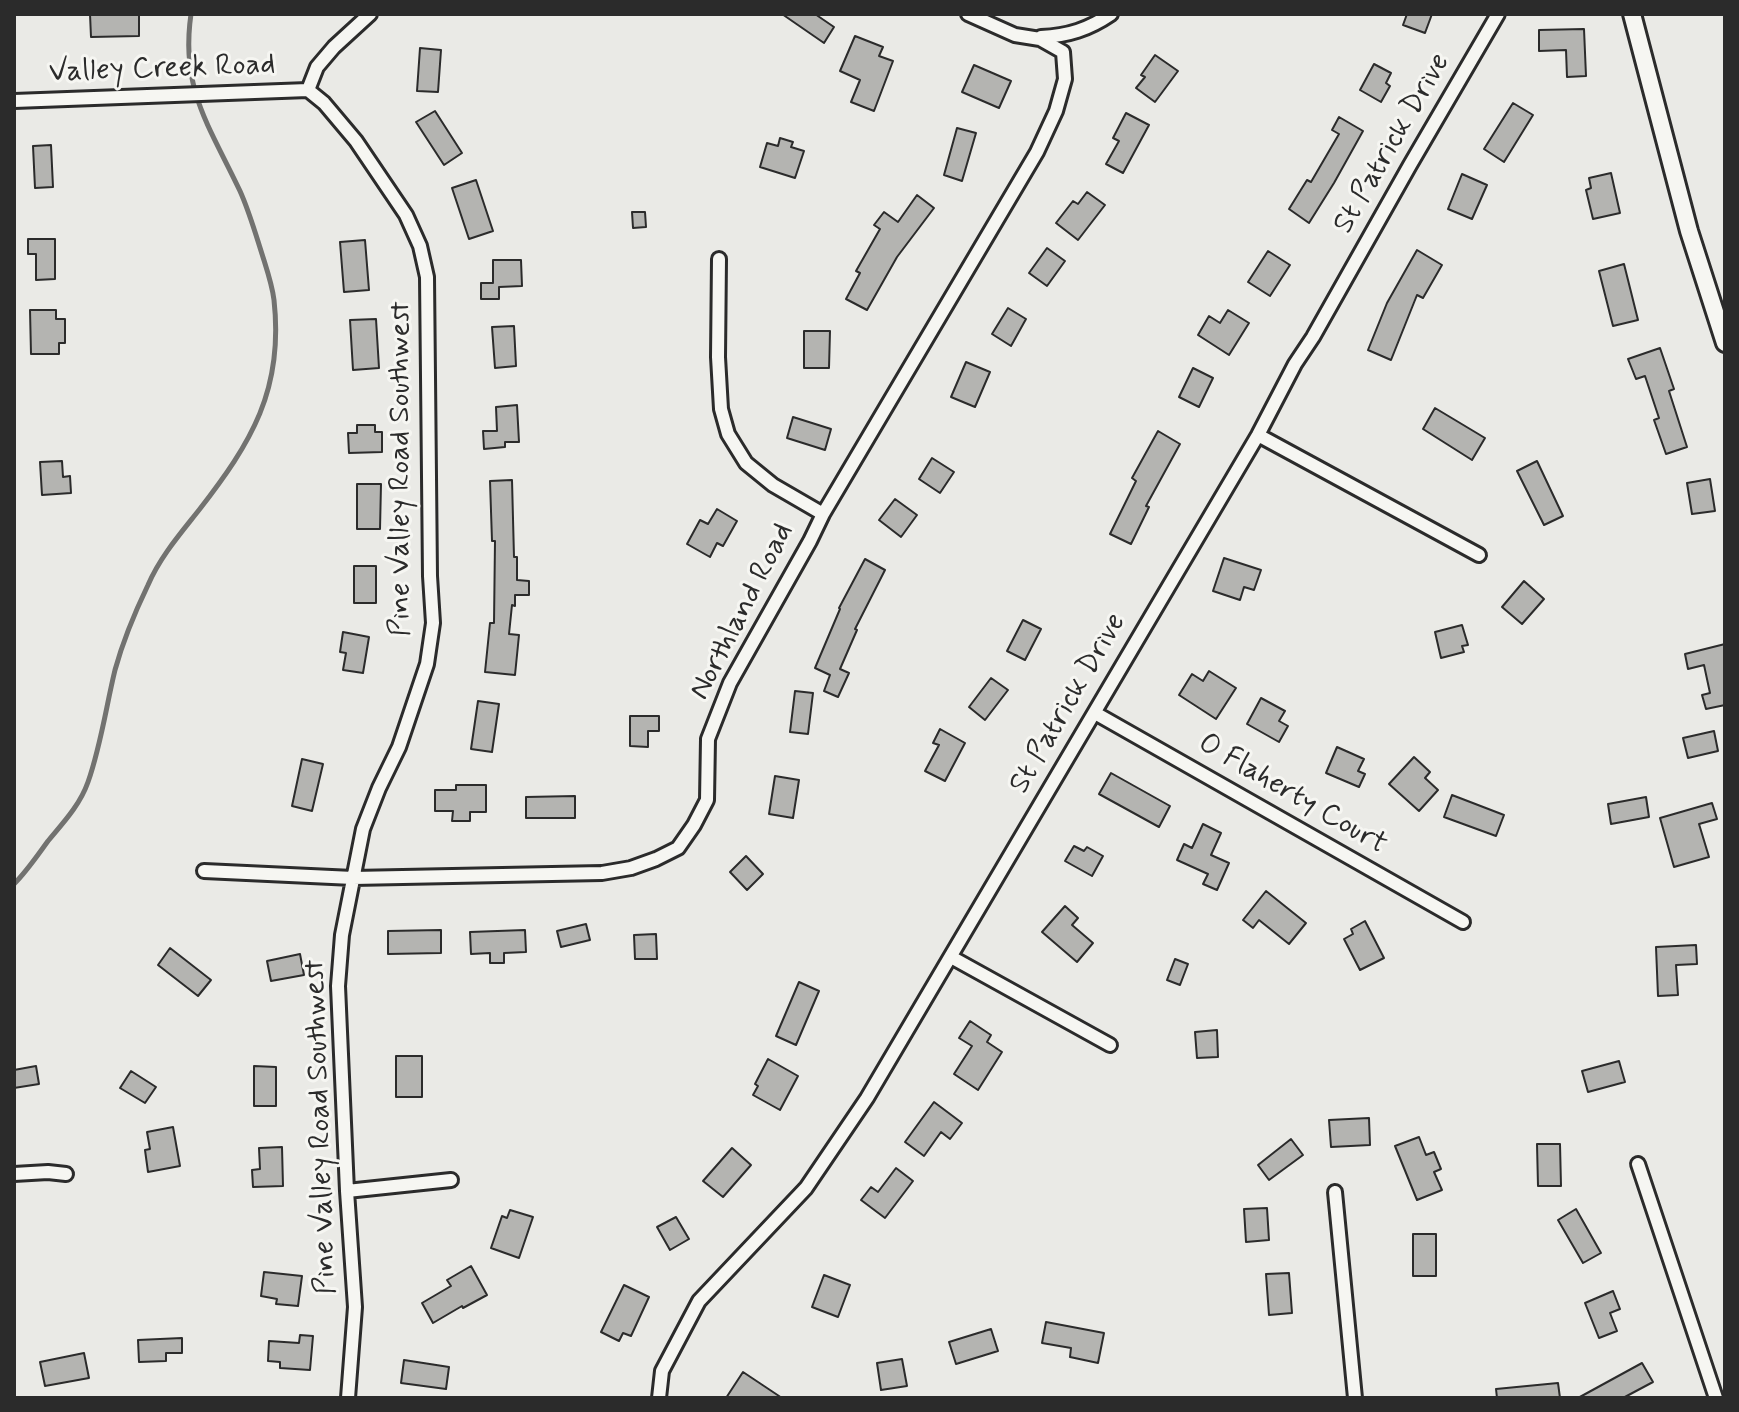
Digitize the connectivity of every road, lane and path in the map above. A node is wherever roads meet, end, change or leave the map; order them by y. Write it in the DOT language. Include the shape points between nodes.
graph roads {
  1 [pos="370,14"];
  2 [pos="968,14"];
  3 [pos="1111,14"];
  4 [pos="1498,14"];
  5 [pos="1632,14"];
  6 [pos="1040,39"];
  7 [pos="308,90"];
  8 [pos="14,101"];
  9 [pos="719,259"];
  10 [pos="1725,343"];
  11 [pos="1258,435"];
  12 [pos="823,514"];
  13 [pos="1479,555"];
  14 [pos="1095,713"];
  15 [pos="204,871"];
  16 [pos="353,878"];
  17 [pos="1463,922"];
  18 [pos="951,957"];
  19 [pos="1110,1045"];
  20 [pos="1638,1164"];
  21 [pos="14,1174"];
  22 [pos="66,1174"];
  23 [pos="451,1180"];
  24 [pos="347,1191"];
  25 [pos="1335,1192"];
  26 [pos="348,1398"];
  27 [pos="659,1398"];
  28 [pos="1355,1398"];
  29 [pos="1716,1398"];
  1 -- 7 [label="street, Valley Creek Road" via="317,67"];
  2 -- 6 [label="street" via="1015,35"];
  3 -- 6 [label="street" via="1091,27"];
  4 -- 11 [label="street, St Patrick Drive"];
  5 -- 10 [label="street" via="1689,231"];
  6 -- 12 [label="street, Northland Road" via="1063,52 1065,79 1056,111 1037,152"];
  7 -- 8 [label="street, Valley Creek Road"];
  7 -- 16 [label="street, Pine Valley Road Southwest" via="356,141 406,215 427,277 433,623 427,664 363,829"];
  9 -- 12 [label="street" via="718,370 728,434 746,463"];
  11 -- 13 [label="street"];
  11 -- 14 [label="street, St Patrick Drive"];
  12 -- 16 [label="street, Northland Road" via="730,683 708,739 707,800 678,848 631,868 602,873"];
  14 -- 17 [label="street, O Flaherty Court"];
  14 -- 18 [label="street, St Patrick Drive"];
  15 -- 16 [label="street, Northland Road"];
  16 -- 24 [label="street, Pine Valley Road Southwest" via="338,986"];
  18 -- 19 [label="street"];
  18 -- 27 [label="street, St Patrick Drive" via="806,1188 699,1301 662,1371"];
  20 -- 29 [label="street"];
  21 -- 22 [label="street"];
  23 -- 24 [label="street"];
  24 -- 26 [label="street, Pine Valley Road Southwest" via="355,1307"];
  25 -- 28 [label="street"];
}
